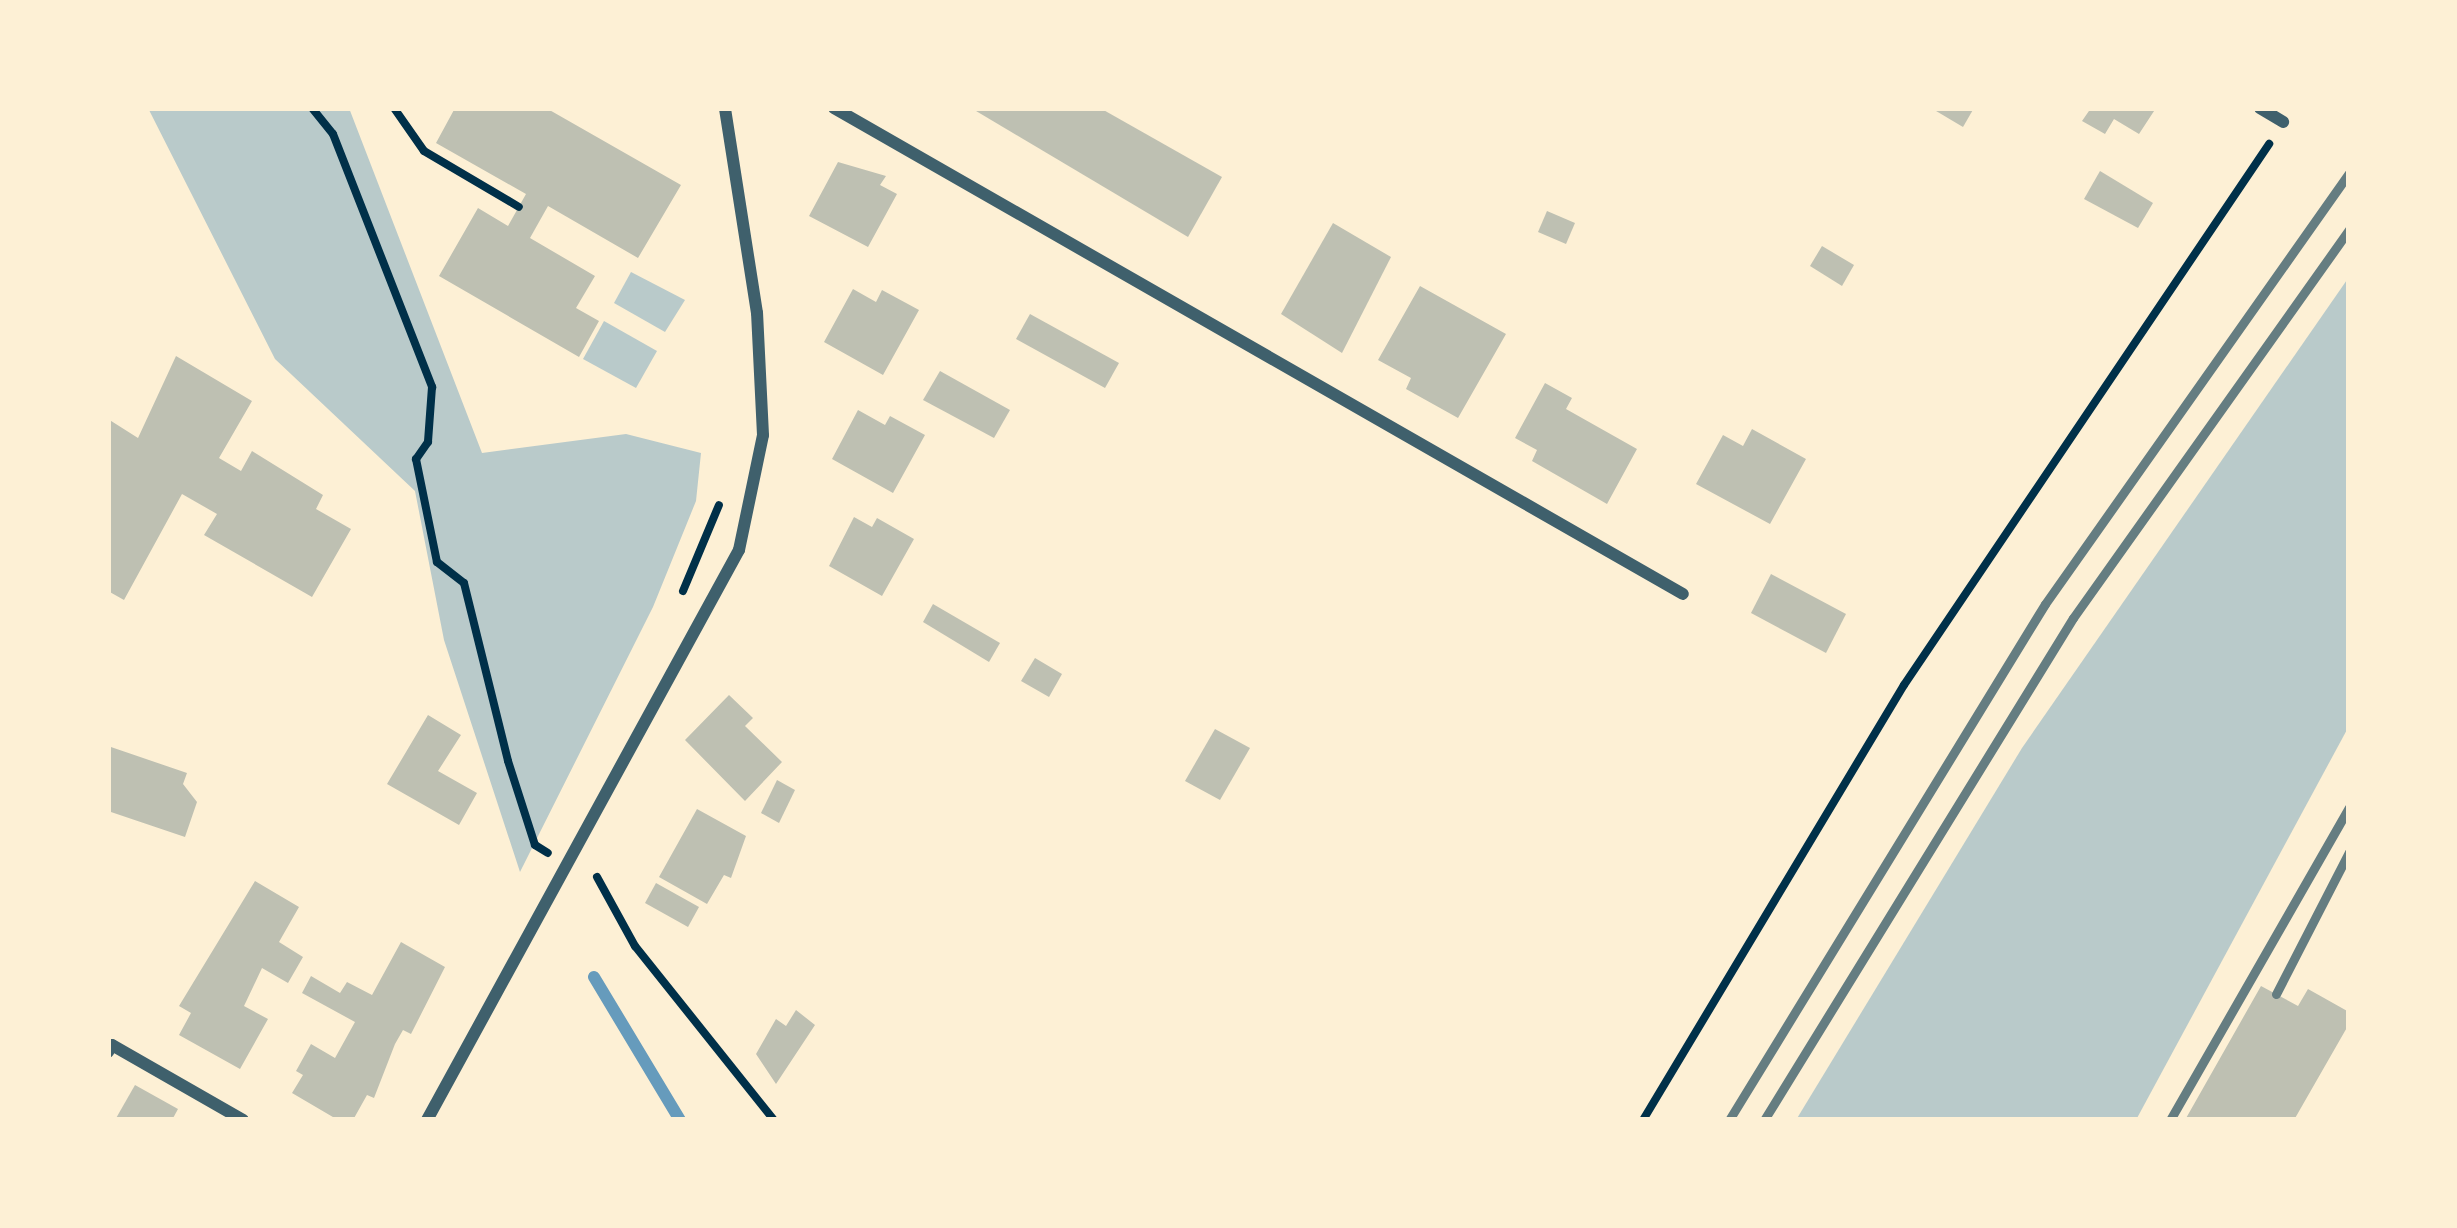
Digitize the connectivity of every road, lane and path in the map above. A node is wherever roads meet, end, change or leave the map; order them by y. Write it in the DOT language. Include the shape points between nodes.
graph roads {
  1 [pos="312,108"];
  2 [pos="394,108"];
  3 [pos="725,108"];
  4 [pos="834,108"];
  5 [pos="2260,108"];
  6 [pos="2283,122"];
  7 [pos="519,207"];
  8 [pos="1683,594"];
  9 [pos="554,858"];
  10 [pos="597,877"];
  11 [pos="108,1052"];
  12 [pos="242,1120"];
  13 [pos="427,1120"];
  14 [pos="774,1120"];
  15 [pos="1642,1120"];
  1 -- 9 [label="path" via="333,134 432,387 428,442 416,459 436,562 464,583 528,824 535,844"];
  2 -- 7 [label="path" via="424,152"];
  3 -- 13 [label="street" via="757,313 763,435 739,550"];
  4 -- 8 [label="street"];
  5 -- 6 [label="street"];
  6 -- 15 [label="path" via="1904,685"];
  10 -- 14 [label="path" via="635,946"];
  11 -- 12 [label="street" via="112,1046"];
}
